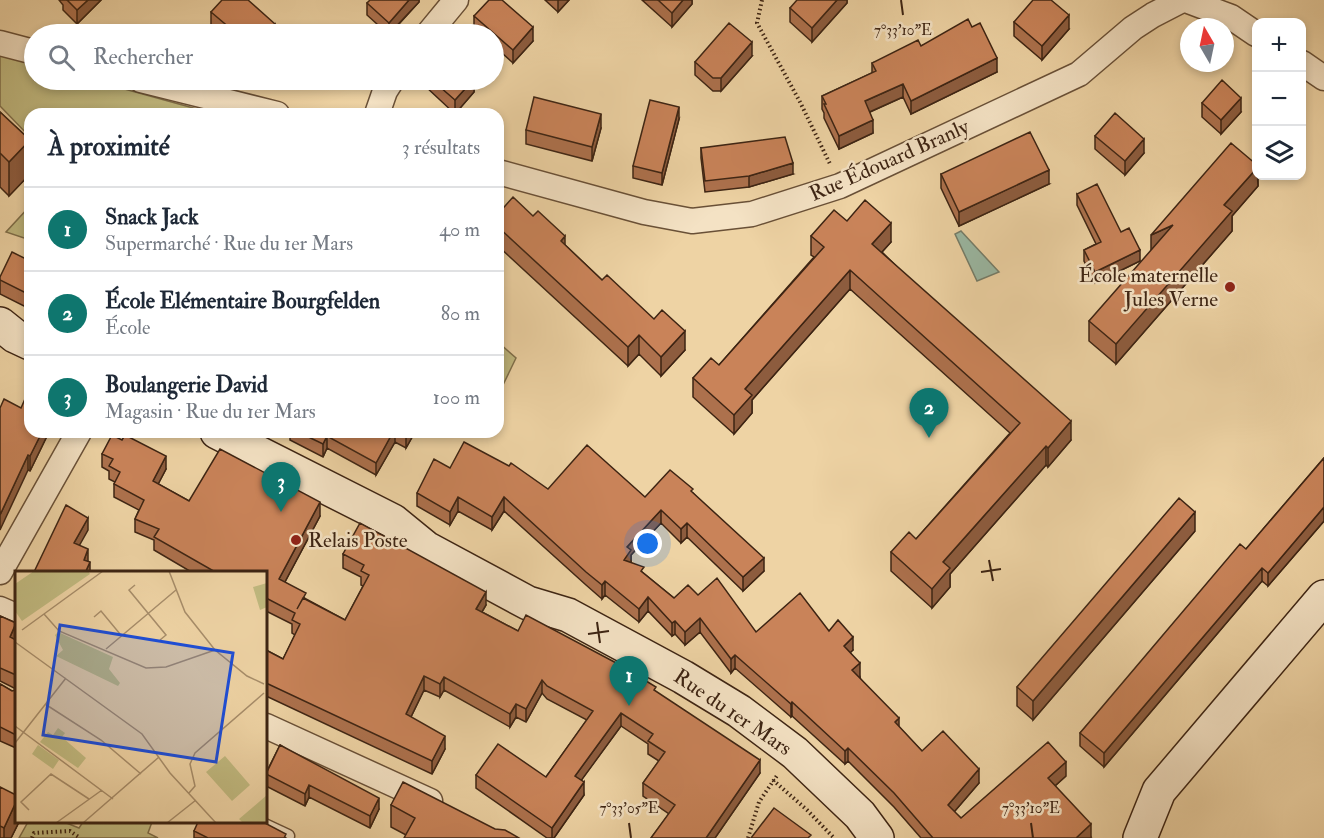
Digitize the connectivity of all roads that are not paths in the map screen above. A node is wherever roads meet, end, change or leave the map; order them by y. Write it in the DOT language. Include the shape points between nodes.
graph roads {
  1 [pos="456,0"];
  2 [pos="1184,0"];
  3 [pos="436,24"];
  4 [pos="1252,31"];
  5 [pos="0,43"];
  6 [pos="24,49"];
  7 [pos="1306,66"];
  8 [pos="1324,78"];
  9 [pos="181,90"];
  10 [pos="386,90"];
  11 [pos="253,108"];
  12 [pos="379,108"];
  13 [pos="504,174"];
  14 [pos="0,324"];
  15 [pos="24,340"];
  16 [pos="76,438"];
  17 [pos="230,438"];
  18 [pos="2,564"];
  19 [pos="1324,597"];
  20 [pos="0,609"];
  21 [pos="15,616"];
  22 [pos="267,726"];
  23 [pos="452,812"];
  24 [pos="260,823"];
  25 [pos="288,836"];
  26 [pos="877,838"];
  27 [pos="1140,838"];
  1 -- 3 [label="street"];
  2 -- 4 [label="street" via="1231,17"];
  2 -- 13 [label="street, Rue Édouard Branly" via="1133,28 1079,74 840,186 752,214 692,221"];
  5 -- 6 [label="street"];
  7 -- 8 [label="street"];
  9 -- 11 [label="street"];
  10 -- 12 [label="street"];
  14 -- 15 [label="main road"];
  16 -- 18 [label="street"];
  17 -- 26 [label="main road, Rue du 1er Mars" via="393,521 426,548 528,603 568,615 739,711 795,753 860,815"];
  19 -- 27 [label="main road" via="1160,791"];
  20 -- 21 [label="street"];
  22 -- 23 [label="street"];
  24 -- 25 [label="lane"];
}
